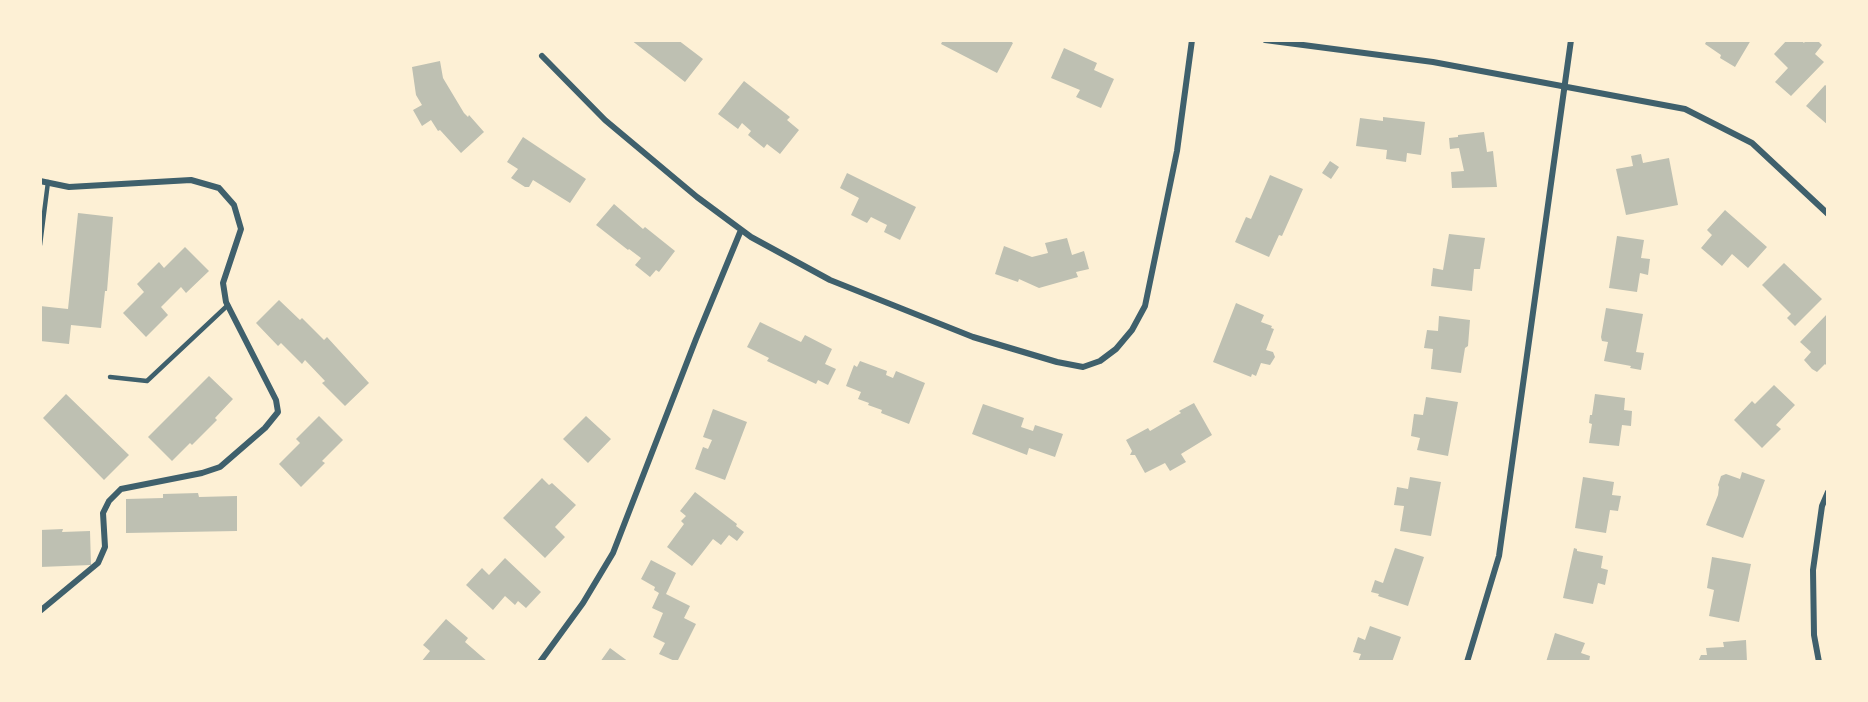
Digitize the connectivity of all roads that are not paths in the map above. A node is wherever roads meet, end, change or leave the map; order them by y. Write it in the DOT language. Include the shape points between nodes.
graph roads {
  1 [pos="1192,40"];
  2 [pos="1265,40"];
  3 [pos="1571,40"];
  4 [pos="542,56"];
  5 [pos="1564,87"];
  6 [pos="40,181"];
  7 [pos="48,182"];
  8 [pos="1827,214"];
  9 [pos="741,230"];
  10 [pos="40,245"];
  11 [pos="228,305"];
  12 [pos="110,377"];
  13 [pos="1827,492"];
  14 [pos="40,611"];
  15 [pos="540,662"];
  16 [pos="1467,662"];
  17 [pos="1819,662"];
  1 -- 9 [label="street" via="1177,151 1145,306 1132,330 1100,361 1083,367 1057,363 973,337 830,280"];
  2 -- 5 [label="street" via="1433,63"];
  3 -- 5 [label="street"];
  4 -- 9 [label="street" via="605,120"];
  5 -- 8 [label="street" via="1685,110 1752,143"];
  5 -- 16 [label="street" via="1499,556"];
  6 -- 7 [label="street"];
  7 -- 10 [label="lane"];
  7 -- 11 [label="street" via="69,187 191,180 219,188 234,205 240,229 223,283"];
  9 -- 15 [label="street" via="613,554"];
  11 -- 12 [label="lane" via="147,381"];
  11 -- 14 [label="street" via="276,400 278,412 220,467 121,489 103,513 105,548 98,563"];
  13 -- 17 [label="street" via="1813,570"];
}
